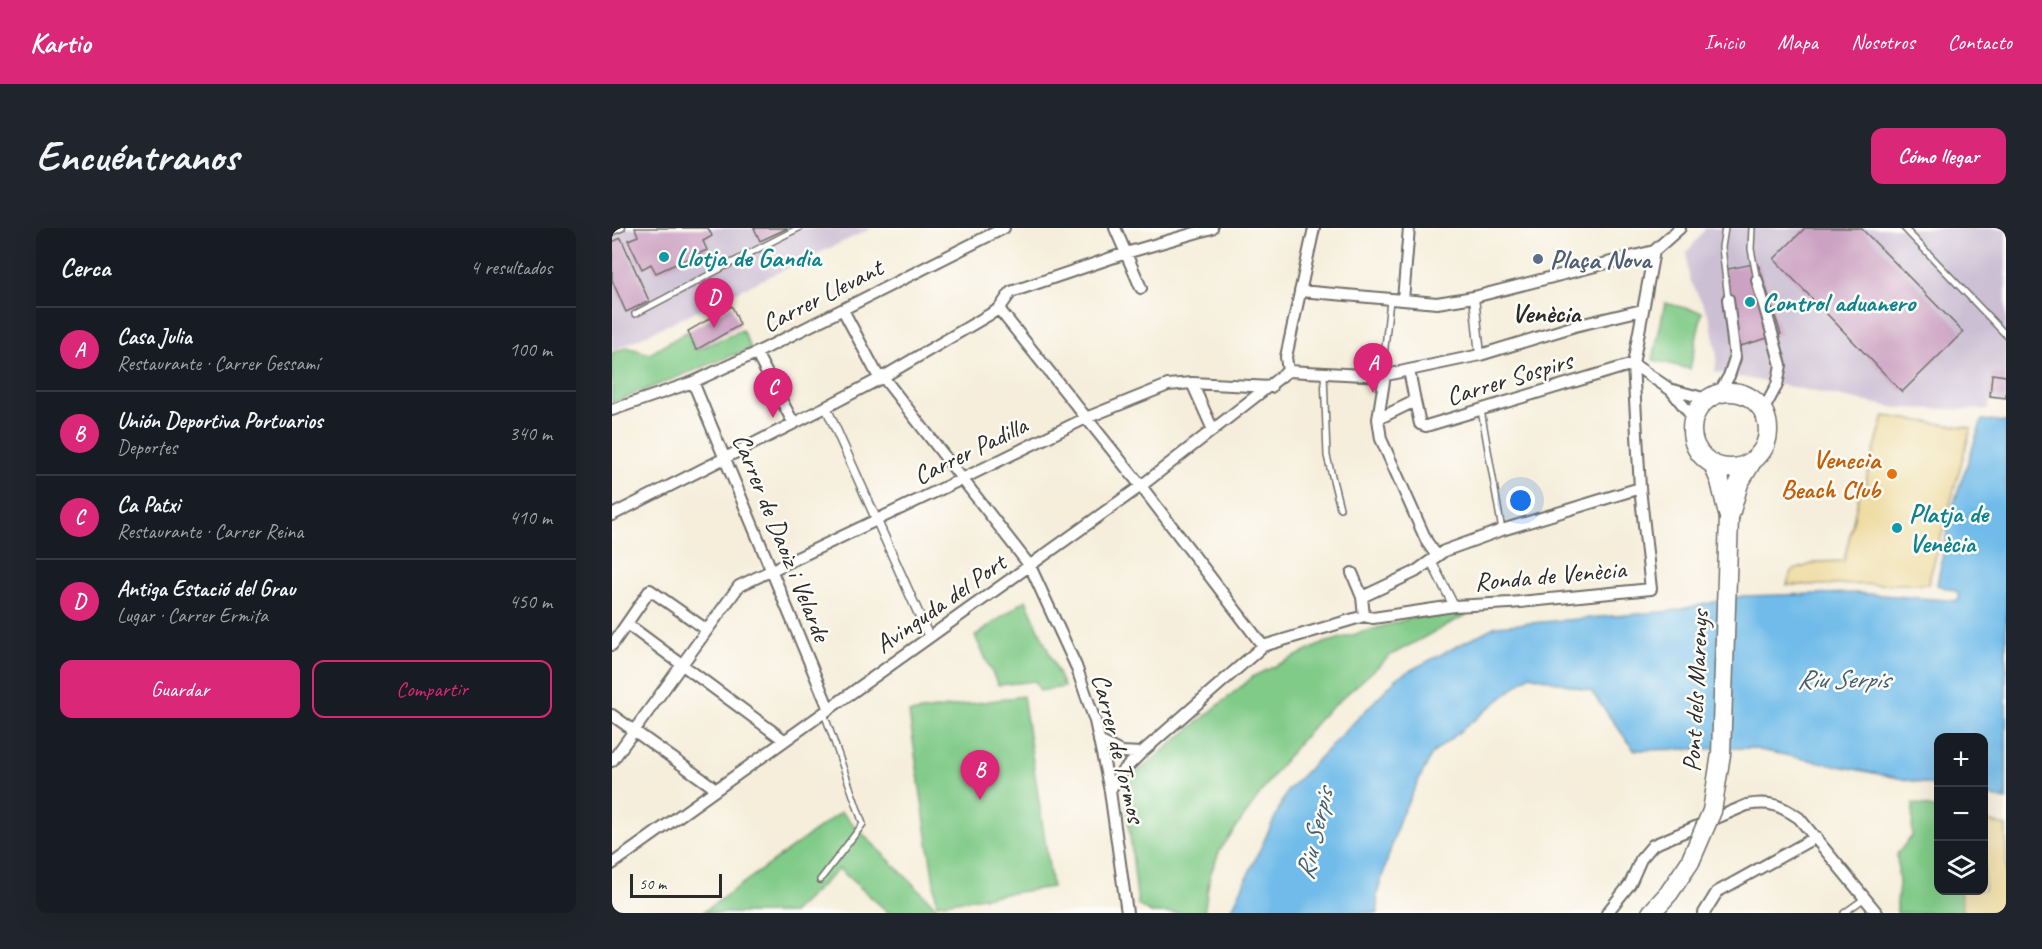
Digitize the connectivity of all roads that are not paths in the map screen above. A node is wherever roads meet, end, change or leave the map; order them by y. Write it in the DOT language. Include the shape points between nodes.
graph roads {
  1 [pos="622,228"];
  2 [pos="799,228"];
  3 [pos="1004,228"];
  4 [pos="1115,228"];
  5 [pos="1212,228"];
  6 [pos="1314,228"];
  7 [pos="1409,228"];
  8 [pos="1680,228"];
  9 [pos="1725,228"];
  10 [pos="1752,228"];
  11 [pos="1904,228"];
  12 [pos="612,232"];
  13 [pos="1654,251"];
  14 [pos="1126,253"];
  15 [pos="1757,280"];
  16 [pos="1141,288"];
  17 [pos="1300,291"];
  18 [pos="1474,297"];
  19 [pos="1390,299"];
  20 [pos="1728,299"];
  21 [pos="1403,300"];
  22 [pos="843,309"];
  23 [pos="999,309"];
  24 [pos="1642,309"];
  25 [pos="635,314"];
  26 [pos="2006,334"];
  27 [pos="756,353"];
  28 [pos="1480,355"];
  29 [pos="1633,364"];
  30 [pos="1409,370"];
  31 [pos="1288,371"];
  32 [pos="1324,373"];
  33 [pos="1384,376"];
  34 [pos="883,377"];
  35 [pos="693,381"];
  36 [pos="1192,382"];
  37 [pos="1271,387"];
  38 [pos="1671,390"];
  39 [pos="1713,396"];
  40 [pos="1415,401"];
  41 [pos="826,407"];
  42 [pos="612,410"];
  43 [pos="1481,410"];
  44 [pos="1763,411"];
  45 [pos="1086,418"];
  46 [pos="1693,418"];
  47 [pos="1378,419"];
  48 [pos="794,422"];
  49 [pos="1213,430"];
  50 [pos="725,457"];
  51 [pos="1751,463"];
  52 [pos="1713,465"];
  53 [pos="963,479"];
  54 [pos="1140,486"];
  55 [pos="1640,488"];
  56 [pos="1340,508"];
  57 [pos="612,515"];
  58 [pos="1729,518"];
  59 [pos="877,519"];
  60 [pos="1502,530"];
  61 [pos="1434,559"];
  62 [pos="1030,566"];
  63 [pos="771,570"];
  64 [pos="1352,573"];
  65 [pos="1362,597"];
  66 [pos="1454,606"];
  67 [pos="1364,616"];
  68 [pos="627,624"];
  69 [pos="707,630"];
  70 [pos="929,637"];
  71 [pos="612,645"];
  72 [pos="1263,646"];
  73 [pos="682,664"];
  74 [pos="826,711"];
  75 [pos="612,715"];
  76 [pos="633,732"];
  77 [pos="784,740"];
  78 [pos="1099,741"];
  79 [pos="1141,753"];
  80 [pos="612,761"];
  81 [pos="716,789"];
  82 [pos="1110,790"];
  83 [pos="1816,837"];
  84 [pos="612,864"];
  85 [pos="820,880"];
  86 [pos="1866,898"];
  87 [pos="1127,913"];
  88 [pos="1607,913"];
  89 [pos="1651,913"];
  90 [pos="1704,913"];
  91 [pos="1845,913"];
  92 [pos="1877,913"];
  1 -- 12 [label="lane"];
  2 -- 25 [label="lane"];
  3 -- 22 [label="street, Carrer Llevant"];
  4 -- 14 [label="street"];
  5 -- 14 [label="street"];
  6 -- 17 [label="street"];
  7 -- 21 [label="street"];
  8 -- 13 [label="street"];
  9 -- 20 [label="lane" via="1722,247"];
  10 -- 15 [label="lane" via="1751,249"];
  11 -- 26 [label="lane"];
  13 -- 18 [label="street"];
  13 -- 24 [label="street, Ronda de Venècia"];
  14 -- 16 [label="street"];
  14 -- 23 [label="street" via="1011,292"];
  15 -- 44 [label="street" via="1781,366 1777,385"];
  17 -- 19 [label="street"];
  17 -- 31 [label="street" via="1286,357"];
  18 -- 21 [label="street" via="1437,303"];
  18 -- 28 [label="street"];
  19 -- 21 [label="street"];
  19 -- 33 [label="lane"];
  20 -- 39 [label="street" via="1735,358 1729,376"];
  22 -- 27 [label="street, Carrer Llevant"];
  22 -- 34 [label="street, Carrer de Tormos"];
  23 -- 34 [label="street"];
  23 -- 45 [label="street"];
  24 -- 28 [label="street"];
  24 -- 29 [label="street, Ronda de Venècia"];
  27 -- 35 [label="street, Carrer Llevant"];
  27 -- 48 [label="street"];
  28 -- 30 [label="street"];
  29 -- 38 [label="street"];
  29 -- 43 [label="street, Carrer Sospirs"];
  29 -- 55 [label="street, Ronda de Venècia"];
  30 -- 33 [label="street"];
  30 -- 40 [label="street"];
  31 -- 32 [label="street"];
  31 -- 37 [label="street, Avinguda del Port"];
  32 -- 33 [label="street"];
  32 -- 56 [label="lane" via="1327,456"];
  33 -- 47 [label="street"];
  34 -- 41 [label="street"];
  34 -- 53 [label="street, Carrer de Tormos"];
  35 -- 42 [label="street, Carrer Llevant"];
  35 -- 50 [label="street, Carrer de Daoiz i Velarde"];
  36 -- 37 [label="street, Carrer Padilla"];
  36 -- 45 [label="street, Carrer Padilla" via="1168,385"];
  36 -- 49 [label="street"];
  37 -- 49 [label="street, Avinguda del Port"];
  38 -- 39 [label="street"];
  38 -- 46 [label="street"];
  39 -- 44 [label="highway" via="1744,394"];
  39 -- 46 [label="highway"];
  40 -- 43 [label="street, Carrer Sospirs" via="1420,424 1426,426"];
  40 -- 47 [label="street"];
  41 -- 48 [label="street"];
  41 -- 59 [label="street"];
  43 -- 60 [label="lane"];
  44 -- 51 [label="highway" via="1768,424 1767,441"];
  45 -- 53 [label="street, Carrer Padilla"];
  45 -- 54 [label="street"];
  46 -- 52 [label="highway" via="1691,433 1696,448"];
  47 -- 61 [label="street" via="1381,439"];
  48 -- 50 [label="street"];
  49 -- 54 [label="street, Avinguda del Port"];
  50 -- 57 [label="street"];
  50 -- 63 [label="street, Carrer de Daoiz i Velarde"];
  51 -- 52 [label="highway" via="1738,468"];
  51 -- 58 [label="highway" via="1739,483"];
  52 -- 58 [label="highway"];
  53 -- 59 [label="street, Carrer Padilla"];
  53 -- 62 [label="street, Carrer de Tormos"];
  54 -- 62 [label="street, Avinguda del Port"];
  54 -- 72 [label="street"];
  55 -- 60 [label="street"];
  55 -- 66 [label="street, Ronda de Venècia" via="1651,589"];
  58 -- 89 [label="highway, Pont dels Marenys, bridge" via="1720,754 1712,811 1690,862"];
  59 -- 63 [label="street, Carrer Padilla"];
  59 -- 70 [label="street"];
  60 -- 61 [label="street" via="1444,551"];
  61 -- 65 [label="street"];
  61 -- 66 [label="street"];
  62 -- 70 [label="street, Avinguda del Port"];
  62 -- 78 [label="street, Carrer de Tormos" via="1076,666"];
  63 -- 69 [label="street, Carrer Padilla" via="739,586"];
  63 -- 74 [label="street, Carrer de Daoiz i Velarde"];
  64 -- 65 [label="street"];
  65 -- 67 [label="street"];
  66 -- 67 [label="street, Ronda de Venècia"];
  67 -- 72 [label="street, Ronda de Venècia"];
  68 -- 69 [label="street" via="650,590"];
  68 -- 71 [label="street"];
  68 -- 73 [label="street"];
  69 -- 73 [label="street, Carrer Padilla"];
  70 -- 74 [label="street, Avinguda del Port"];
  72 -- 79 [label="street"];
  73 -- 76 [label="street, Carrer Padilla"];
  73 -- 77 [label="street"];
  74 -- 77 [label="street, Avinguda del Port"];
  74 -- 85 [label="lane" via="863,824"];
  75 -- 76 [label="street"];
  76 -- 80 [label="street, Carrer Padilla"];
  76 -- 81 [label="street"];
  77 -- 81 [label="street, Avinguda del Port"];
  78 -- 79 [label="street" via="1121,752"];
  78 -- 82 [label="street, Carrer de Tormos"];
  79 -- 82 [label="street"];
  81 -- 84 [label="street, Avinguda del Port"];
  82 -- 87 [label="street, Carrer de Tormos"];
  83 -- 86 [label="street"];
  83 -- 88 [label="street" via="1782,806 1747,805 1653,846"];
  83 -- 90 [label="street" via="1717,892"];
  86 -- 91 [label="lane"];
  86 -- 92 [label="street"];
}
